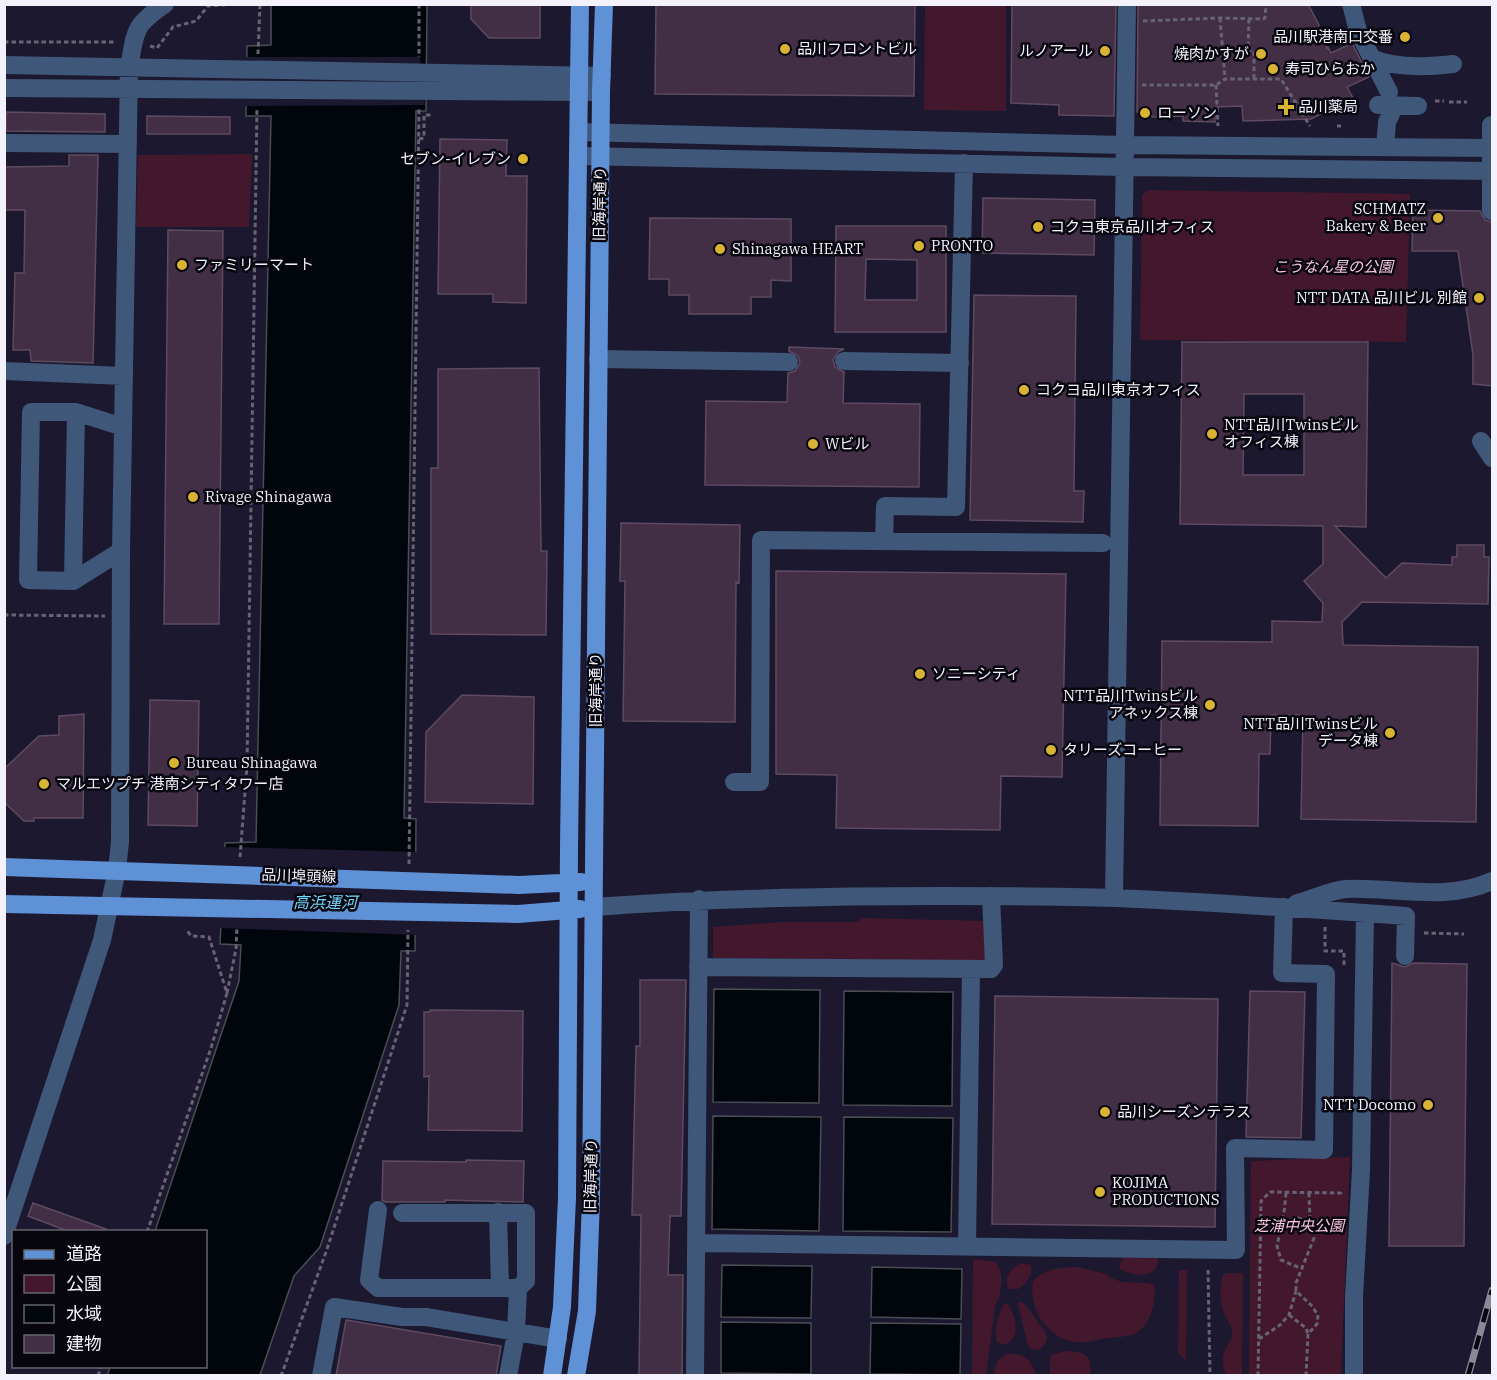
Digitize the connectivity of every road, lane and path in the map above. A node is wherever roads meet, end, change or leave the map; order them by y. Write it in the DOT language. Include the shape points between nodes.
graph roads {
  1 [pos="165,4"];
  2 [pos="234,4"];
  3 [pos="260,4"];
  4 [pos="580,4"];
  5 [pos="604,4"];
  6 [pos="1266,4"];
  7 [pos="1351,4"];
  8 [pos="1127,13"];
  9 [pos="1220,18"];
  10 [pos="1249,19"];
  11 [pos="4,42"];
  12 [pos="120,42"];
  13 [pos="143,43"];
  14 [pos="258,50"];
  15 [pos="1371,58"];
  16 [pos="1453,64"];
  17 [pos="4,65"];
  18 [pos="129,67"];
  19 [pos="1225,79"];
  20 [pos="1254,79"];
  21 [pos="424,82"];
  22 [pos="579,84"];
  23 [pos="602,84"];
  24 [pos="1127,84"];
  25 [pos="1216,85"];
  26 [pos="4,88"];
  27 [pos="129,88"];
  28 [pos="1449,102"];
  29 [pos="1467,102"];
  30 [pos="1386,104"];
  31 [pos="1418,106"];
  32 [pos="419,112"];
  33 [pos="431,115"];
  34 [pos="257,123"];
  35 [pos="1491,125"];
  36 [pos="1218,126"];
  37 [pos="1310,126"];
  38 [pos="579,132"];
  39 [pos="601,133"];
  40 [pos="419,139"];
  41 [pos="4,143"];
  42 [pos="128,144"];
  43 [pos="1126,145"];
  44 [pos="1385,147"];
  45 [pos="1492,148"];
  46 [pos="579,156"];
  47 [pos="601,156"];
  48 [pos="964,163"];
  49 [pos="1124,167"];
  50 [pos="1492,171"];
  51 [pos="1491,211"];
  52 [pos="598,359"];
  53 [pos="844,361"];
  54 [pos="789,362"];
  55 [pos="960,363"];
  56 [pos="4,371"];
  57 [pos="124,376"];
  58 [pos="76,412"];
  59 [pos="123,427"];
  60 [pos="1481,441"];
  61 [pos="1492,458"];
  62 [pos="884,541"];
  63 [pos="1103,543"];
  64 [pos="121,551"];
  65 [pos="73,581"];
  66 [pos="4,615"];
  67 [pos="122,616"];
  68 [pos="734,782"];
  69 [pos="410,819"];
  70 [pos="241,839"];
  71 [pos="4,867"];
  72 [pos="117,870"];
  73 [pos="594,881"];
  74 [pos="1492,881"];
  75 [pos="569,883"];
  76 [pos="991,896"];
  77 [pos="1114,898"];
  78 [pos="699,899"];
  79 [pos="4,904"];
  80 [pos="110,905"];
  81 [pos="594,907"];
  82 [pos="1284,907"];
  83 [pos="569,910"];
  84 [pos="1365,913"];
  85 [pos="186,929"];
  86 [pos="236,949"];
  87 [pos="407,955"];
  88 [pos="1405,957"];
  89 [pos="698,967"];
  90 [pos="971,969"];
  91 [pos="227,993"];
  92 [pos="1286,1193"];
  93 [pos="1309,1193"];
  94 [pos="1328,1193"];
  95 [pos="378,1210"];
  96 [pos="498,1212"];
  97 [pos="402,1213"];
  98 [pos="1282,1222"];
  99 [pos="1310,1222"];
  100 [pos="148,1230"];
  101 [pos="4,1236"];
  102 [pos="697,1243"];
  103 [pos="967,1246"];
  104 [pos="1300,1268"];
  105 [pos="1208,1270"];
  106 [pos="509,1288"];
  107 [pos="1296,1291"];
  108 [pos="1289,1315"];
  109 [pos="516,1333"];
  110 [pos="1308,1334"];
  111 [pos="558,1339"];
  112 [pos="1259,1340"];
  113 [pos="281,1376"];
  114 [pos="321,1376"];
  115 [pos="508,1376"];
  116 [pos="552,1376"];
  117 [pos="576,1376"];
  118 [pos="695,1376"];
  119 [pos="1210,1376"];
  120 [pos="1258,1376"];
  121 [pos="1306,1376"];
  122 [pos="1354,1376"];
  1 -- 18 [label="street" via="141,22"];
  2 -- 13 [label="path" via="208,6 196,21 172,27 157,48"];
  3 -- 14 [label="path"];
  4 -- 22 [label="main road, 旧海岸通り"];
  5 -- 23 [label="main road, 旧海岸通り"];
  6 -- 10 [label="path" via="1265,18"];
  7 -- 15 [label="street"];
  8 -- 9 [label="path"];
  8 -- 24 [label="street"];
  9 -- 10 [label="path"];
  9 -- 19 [label="path"];
  10 -- 20 [label="path" via="1248,50 1254,51"];
  11 -- 12 [label="path"];
  15 -- 16 [label="street" via="1386,64"];
  15 -- 30 [label="street"];
  17 -- 18 [label="street"];
  18 -- 21 [label="street"];
  18 -- 27 [label="street"];
  19 -- 20 [label="path"];
  19 -- 25 [label="path"];
  20 -- 37 [label="path" via="1281,79"];
  21 -- 22 [label="street"];
  21 -- 27 [label="street"];
  22 -- 23 [label="street"];
  22 -- 38 [label="main road, 旧海岸通り"];
  23 -- 39 [label="main road, 旧海岸通り"];
  24 -- 25 [label="path"];
  24 -- 43 [label="street"];
  25 -- 36 [label="path"];
  26 -- 27 [label="street"];
  27 -- 42 [label="street"];
  28 -- 29 [label="path"];
  30 -- 31 [label="street"];
  30 -- 44 [label="street"];
  32 -- 40 [label="path"];
  33 -- 40 [label="path" via="424,115 424,138"];
  34 -- 70 [label="path" via="247,766"];
  35 -- 51 [label="street"];
  38 -- 39 [label="street"];
  38 -- 46 [label="main road, 旧海岸通り"];
  39 -- 43 [label="street"];
  39 -- 47 [label="main road, 旧海岸通り"];
  40 -- 69 [label="path"];
  41 -- 42 [label="street"];
  42 -- 57 [label="street"];
  43 -- 44 [label="street"];
  43 -- 49 [label="street"];
  44 -- 45 [label="street"];
  46 -- 47 [label="street"];
  46 -- 75 [label="main road, 旧海岸通り"];
  47 -- 48 [label="street"];
  47 -- 52 [label="main road, 旧海岸通り"];
  48 -- 49 [label="street"];
  48 -- 55 [label="street"];
  49 -- 50 [label="street"];
  49 -- 77 [label="street"];
  52 -- 54 [label="street"];
  52 -- 73 [label="main road, 旧海岸通り"];
  53 -- 55 [label="street"];
  55 -- 62 [label="street" via="956,507 885,506"];
  56 -- 57 [label="street"];
  57 -- 59 [label="street"];
  58 -- 59 [label="street"];
  58 -- 65 [label="street"];
  58 -- 65 [label="street" via="31,412 28,569 28,580"];
  59 -- 64 [label="street"];
  60 -- 61 [label="street"];
  62 -- 63 [label="street"];
  62 -- 68 [label="street" via="761,540 760,782"];
  64 -- 65 [label="street"];
  64 -- 67 [label="street"];
  66 -- 67 [label="path"];
  67 -- 72 [label="street"];
  71 -- 72 [label="main road, 品川埠頭線"];
  72 -- 75 [label="main road, 品川埠頭線" via="519,885"];
  72 -- 80 [label="street"];
  73 -- 75 [label="main road, 品川埠頭線"];
  73 -- 81 [label="main road, 旧海岸通り"];
  74 -- 82 [label="street" via="1460,892 1344,889"];
  75 -- 83 [label="main road, 旧海岸通り"];
  76 -- 77 [label="street"];
  76 -- 78 [label="street"];
  76 -- 90 [label="street" via="994,965 991,969"];
  77 -- 82 [label="street"];
  78 -- 81 [label="street"];
  78 -- 89 [label="street"];
  79 -- 80 [label="main road"];
  80 -- 83 [label="main road" via="518,914"];
  80 -- 101 [label="street" via="102,940"];
  81 -- 83 [label="main road"];
  81 -- 117 [label="main road, 旧海岸通り" via="589,1274"];
  82 -- 84 [label="street"];
  82 -- 103 [label="street" via="1282,973 1326,974 1324,1150 1236,1148 1236,1250"];
  83 -- 111 [label="main road, 旧海岸通り" via="567,1198"];
  84 -- 88 [label="street" via="1406,916"];
  84 -- 122 [label="street"];
  85 -- 91 [label="path" via="191,936 209,937"];
  86 -- 91 [label="path"];
  87 -- 113 [label="path" via="407,1005"];
  89 -- 90 [label="street"];
  89 -- 102 [label="street"];
  90 -- 103 [label="street"];
  91 -- 100 [label="path"];
  92 -- 93 [label="path"];
  92 -- 98 [label="path"];
  92 -- 112 [label="path" via="1270,1192 1261,1201"];
  93 -- 94 [label="path"];
  93 -- 99 [label="path"];
  95 -- 106 [label="street" via="369,1280 378,1288"];
  96 -- 97 [label="street"];
  96 -- 106 [label="street"];
  96 -- 106 [label="street" via="526,1213 526,1281"];
  98 -- 99 [label="path" via="1298,1218"];
  98 -- 104 [label="path" via="1277,1246 1281,1260"];
  99 -- 104 [label="path" via="1314,1238"];
  102 -- 103 [label="street"];
  102 -- 118 [label="street"];
  104 -- 107 [label="path"];
  105 -- 119 [label="path"];
  106 -- 109 [label="street"];
  107 -- 108 [label="path"];
  107 -- 110 [label="path" via="1318,1315 1317,1324"];
  108 -- 110 [label="path"];
  108 -- 112 [label="path"];
  109 -- 111 [label="street"];
  109 -- 114 [label="street" via="426,1317 334,1307"];
  109 -- 115 [label="street"];
  110 -- 121 [label="path"];
  111 -- 116 [label="main road, 旧海岸通り"];
  112 -- 120 [label="path"];
}
